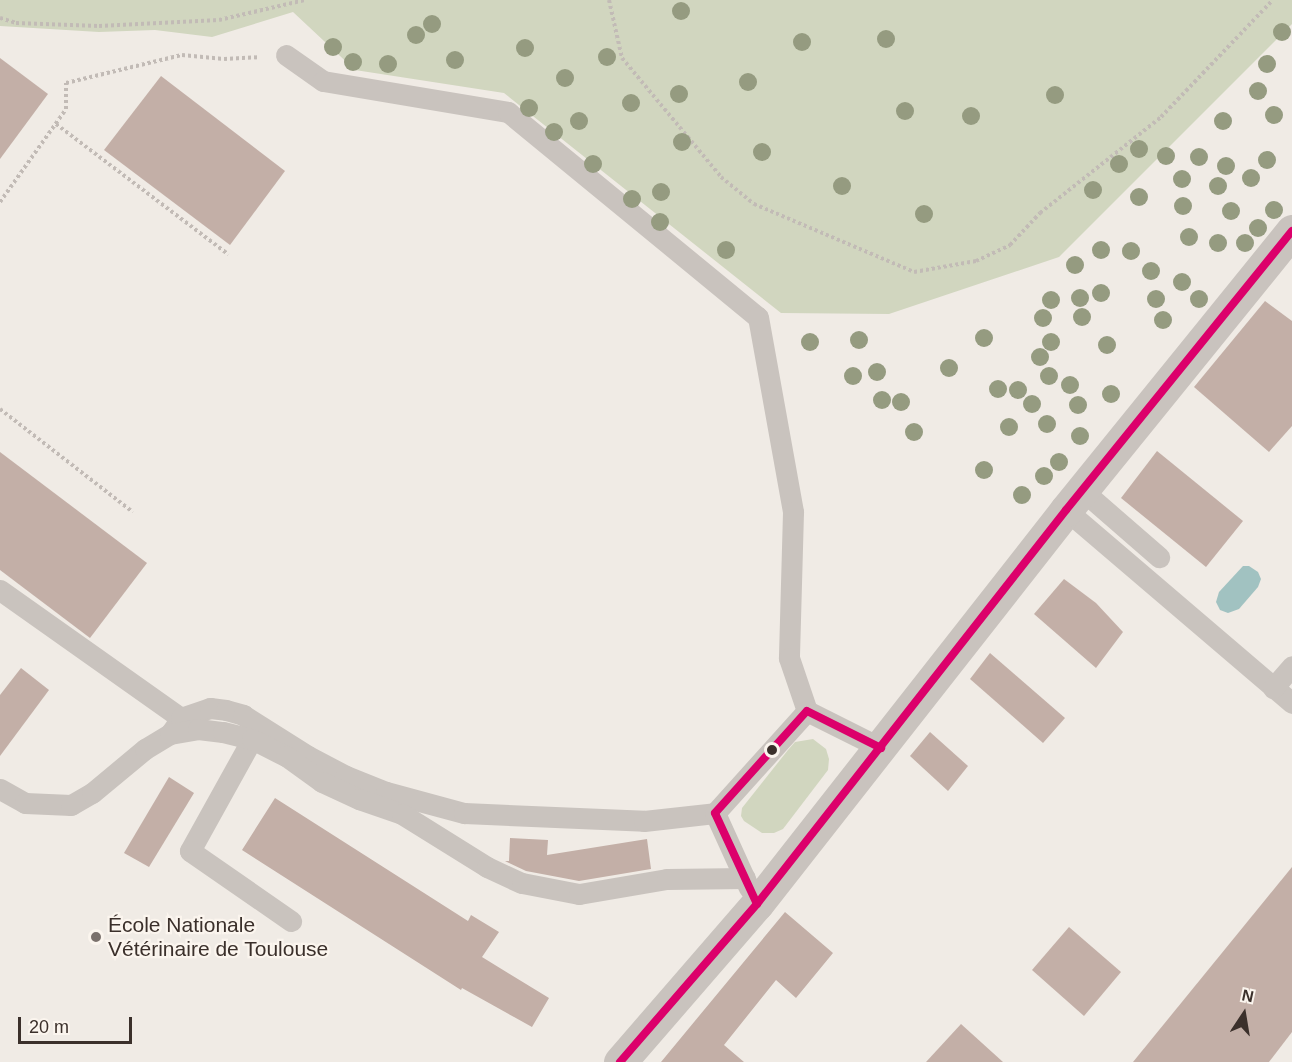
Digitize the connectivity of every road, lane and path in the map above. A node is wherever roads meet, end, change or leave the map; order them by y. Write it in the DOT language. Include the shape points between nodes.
graph roads {
  1 [pos="305,0"];
  2 [pos="609,0"];
  3 [pos="1273,0"];
  4 [pos="0,18"];
  5 [pos="286,55"];
  6 [pos="56,124"];
  7 [pos="0,202"];
  8 [pos="1292,231"];
  9 [pos="228,254"];
  10 [pos="0,410"];
  11 [pos="1074,501"];
  12 [pos="133,512"];
  13 [pos="1159,557"];
  14 [pos="0,590"];
  15 [pos="1292,666"];
  16 [pos="1273,688"];
  17 [pos="1292,703"];
  18 [pos="807,711"];
  19 [pos="175,726"];
  20 [pos="252,739"];
  21 [pos="881,748"];
  22 [pos="0,789"];
  23 [pos="715,813"];
  24 [pos="751,891"];
  25 [pos="291,921"];
  26 [pos="620,1062"];
  1 -- 4 [label="path" via="219,20 99,26 16,23"];
  2 -- 3 [label="path" via="622,58 722,177 754,204 914,272 976,261 1010,245 1040,213 1161,117"];
  5 -- 6 [label="path" via="224,59 182,55 66,83 66,109"];
  5 -- 18 [label="lane" via="323,81 508,112 758,317 793,512 789,658"];
  6 -- 7 [label="path"];
  6 -- 9 [label="path"];
  8 -- 11 [label="street"];
  10 -- 12 [label="path"];
  11 -- 13 [label="lane"];
  11 -- 16 [label="lane"];
  11 -- 21 [label="street"];
  14 -- 19 [label="lane"];
  15 -- 16 [label="lane"];
  16 -- 17 [label="lane"];
  18 -- 21 [label="lane"];
  18 -- 23 [label="lane"];
  19 -- 20 [label="lane"];
  19 -- 22 [label="lane" via="92,793 71,805 25,803"];
  19 -- 23 [label="lane" via="210,708 243,715 346,776 386,792 464,813 644,821"];
  20 -- 24 [label="lane" via="286,756 322,782 402,814 487,867 522,883 579,894 667,879"];
  20 -- 25 [label="lane" via="190,851"];
  21 -- 24 [label="street"];
  23 -- 24 [label="lane"];
  24 -- 26 [label="street"];
}
